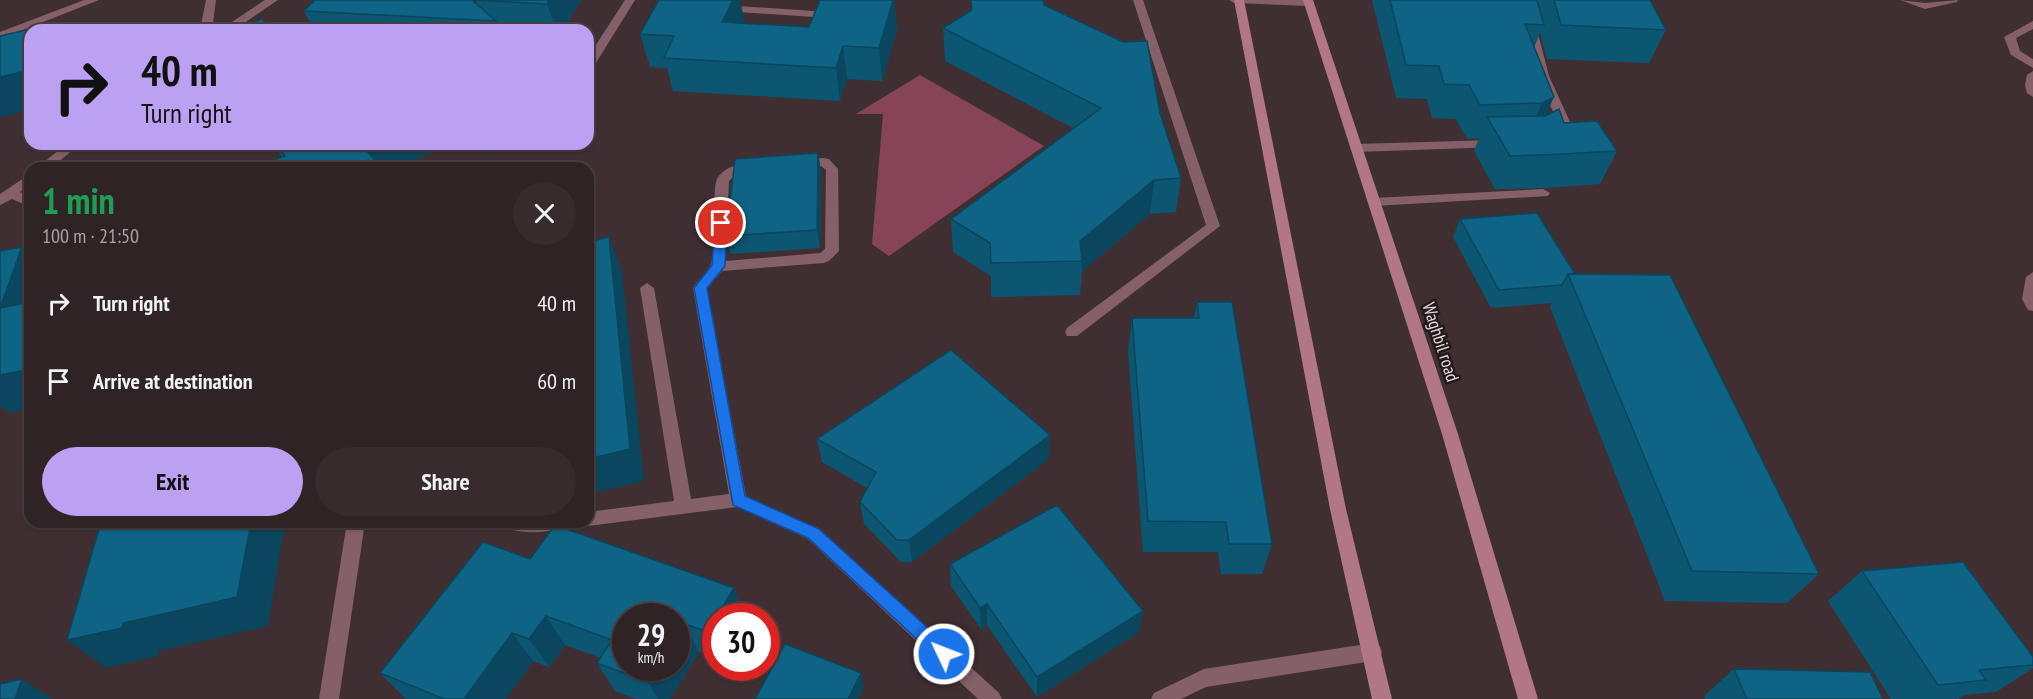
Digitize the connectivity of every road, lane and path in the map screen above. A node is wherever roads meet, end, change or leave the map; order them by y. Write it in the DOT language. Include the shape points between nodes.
graph roads {
  1 [pos="94,0"];
  2 [pos="211,0"];
  3 [pos="273,0"];
  4 [pos="630,0"];
  5 [pos="871,0"];
  6 [pos="1138,0"];
  7 [pos="1234,0"];
  8 [pos="1239,0"];
  9 [pos="1542,0"];
  10 [pos="1905,0"];
  11 [pos="1953,0"];
  12 [pos="1308,2"];
  13 [pos="714,7"];
  14 [pos="31,24"];
  15 [pos="207,24"];
  16 [pos="235,24"];
  17 [pos="2033,24"];
  18 [pos="24,27"];
  19 [pos="0,36"];
  20 [pos="594,57"];
  21 [pos="2033,64"];
  22 [pos="2033,75"];
  23 [pos="2033,93"];
  24 [pos="1539,138"];
  25 [pos="1508,144"];
  26 [pos="1356,148"];
  27 [pos="66,150"];
  28 [pos="51,162"];
  29 [pos="789,165"];
  30 [pos="766,168"];
  31 [pos="24,183"];
  32 [pos="1543,193"];
  33 [pos="5,197"];
  34 [pos="24,202"];
  35 [pos="1374,202"];
  36 [pos="718,266"];
  37 [pos="2033,277"];
  38 [pos="647,288"];
  39 [pos="2033,306"];
  40 [pos="1072,332"];
  41 [pos="738,500"];
  42 [pos="684,508"];
  43 [pos="594,518"];
  44 [pos="355,528"];
  45 [pos="1373,652"];
  46 [pos="329,699"];
  47 [pos="992,699"];
  48 [pos="1161,699"];
  49 [pos="1382,699"];
  50 [pos="1528,699"];
  1 -- 14 [label="street"];
  2 -- 15 [label="street"];
  3 -- 16 [label="street"];
  4 -- 20 [label="street"];
  5 -- 13 [label="street" via="829,15"];
  6 -- 40 [label="street" via="1213,226"];
  7 -- 8 [label="street"];
  8 -- 12 [label="street"];
  8 -- 45 [label="main road" via="1338,509"];
  9 -- 24 [label="street" via="1526,4 1543,76 1565,124"];
  10 -- 11 [label="street" via="1925,6"];
  12 -- 26 [label="main road, Waghbil road"];
  17 -- 21 [label="street" via="2010,37 2015,53"];
  18 -- 19 [label="street"];
  22 -- 23 [label="street"];
  25 -- 26 [label="street"];
  26 -- 35 [label="main road, Waghbil road"];
  27 -- 28 [label="street"];
  29 -- 36 [label="street" via="824,162 832,169 832,251 824,258"];
  30 -- 36 [label="street" via="731,171 723,180"];
  31 -- 33 [label="street"];
  32 -- 35 [label="street"];
  33 -- 34 [label="street"];
  35 -- 50 [label="main road, Waghbil road" via="1450,434"];
  36 -- 41 [label="street" via="700,288"];
  37 -- 39 [label="street" via="2029,299"];
  38 -- 42 [label="street"];
  41 -- 42 [label="street"];
  41 -- 47 [label="street" via="814,534"];
  42 -- 43 [label="street"];
  44 -- 46 [label="street"];
  45 -- 48 [label="street" via="1204,678"];
  45 -- 49 [label="main road"];
}
